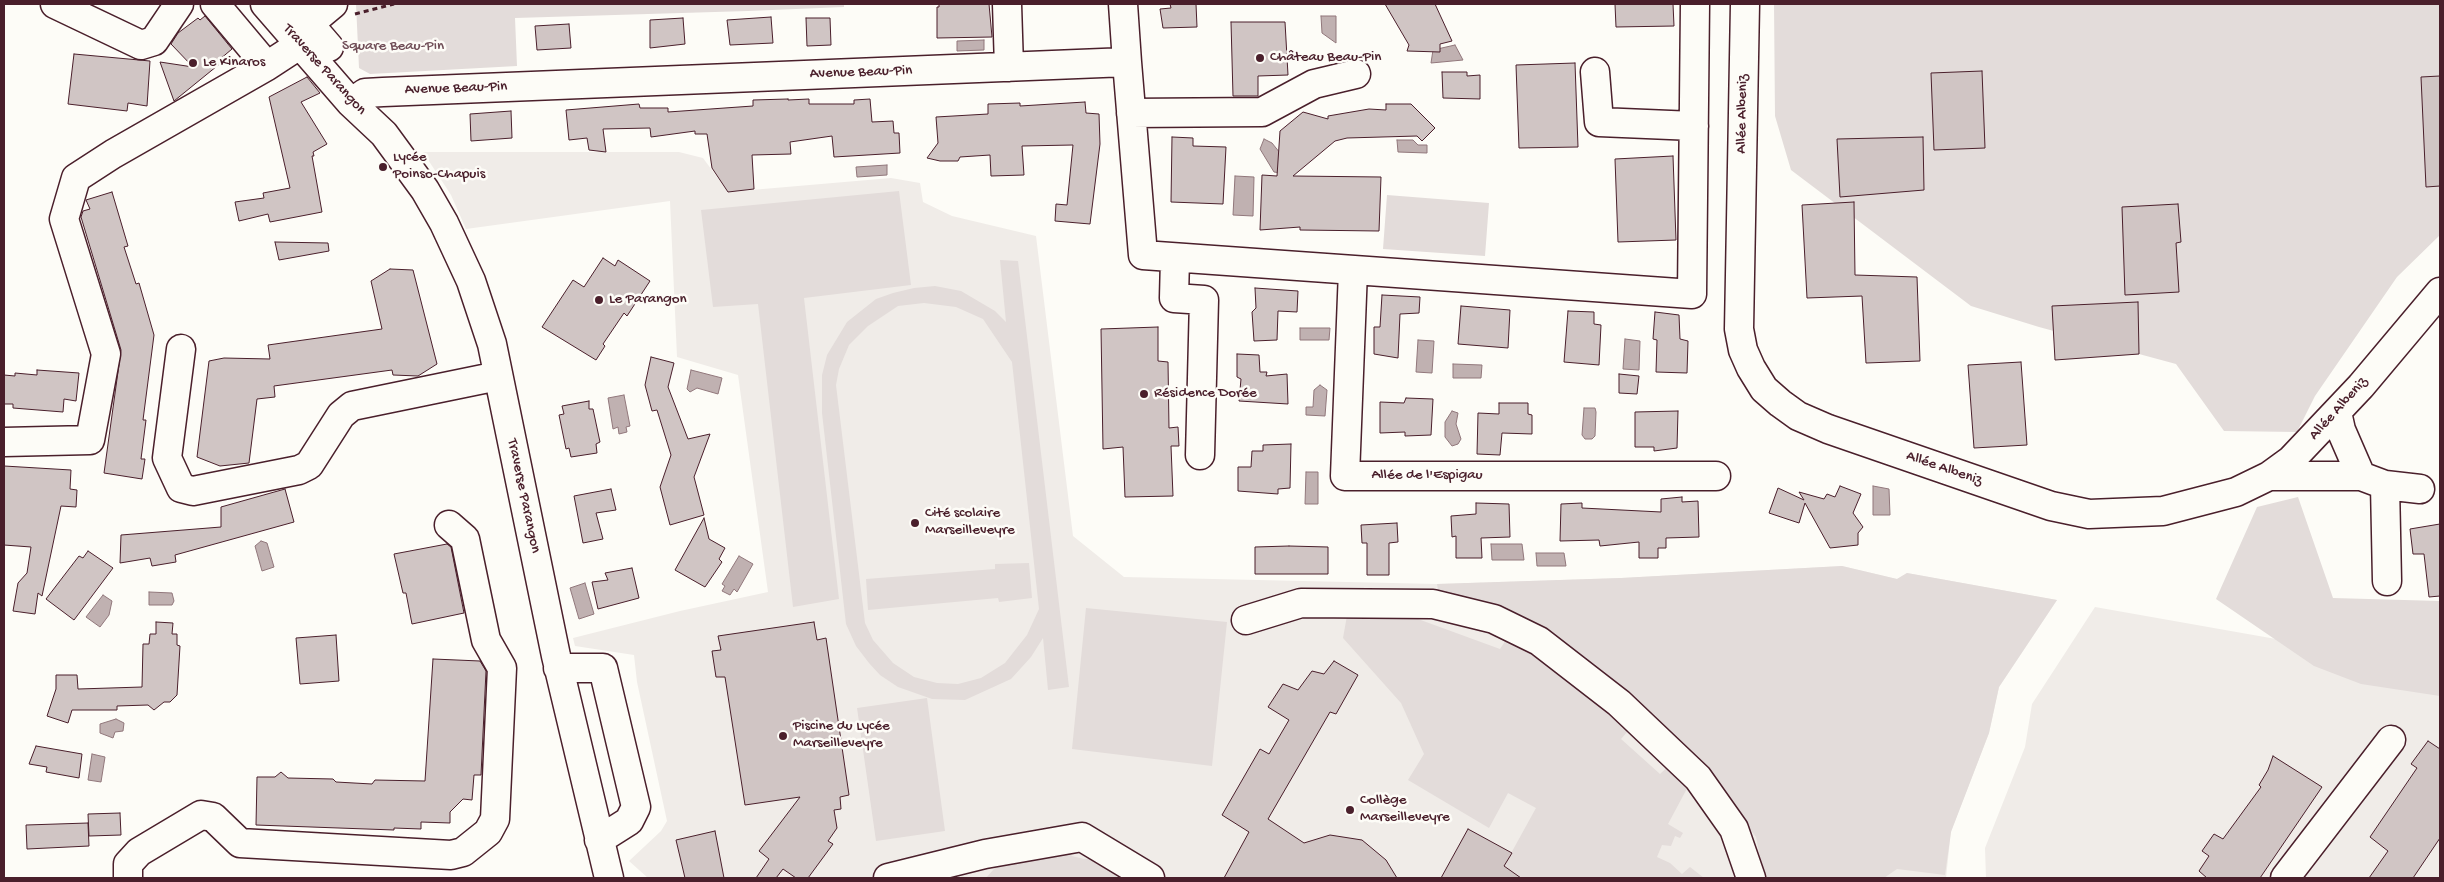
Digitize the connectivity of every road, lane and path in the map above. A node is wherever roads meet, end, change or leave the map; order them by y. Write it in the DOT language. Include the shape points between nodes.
graph roads {
  1 [pos="55,4"];
  2 [pos="178,4"];
  3 [pos="215,4"];
  4 [pos="265,4"];
  5 [pos="292,4"];
  6 [pos="394,4"];
  7 [pos="1007,4"];
  8 [pos="1123,4"];
  9 [pos="1696,4"];
  10 [pos="1745,4"];
  11 [pos="345,8"];
  12 [pos="309,34"];
  13 [pos="1127,62"];
  14 [pos="267,66"];
  15 [pos="1009,67"];
  16 [pos="1595,72"];
  17 [pos="1356,74"];
  18 [pos="358,98"];
  19 [pos="1131,112"];
  20 [pos="1694,126"];
  21 [pos="1142,238"];
  22 [pos="1186,259"];
  23 [pos="1353,270"];
  24 [pos="1693,278"];
  25 [pos="2440,292"];
  26 [pos="181,349"];
  27 [pos="498,376"];
  28 [pos="2338,412"];
  29 [pos="4,442"];
  30 [pos="1200,455"];
  31 [pos="1716,476"];
  32 [pos="2269,476"];
  33 [pos="2373,480"];
  34 [pos="2420,489"];
  35 [pos="449,525"];
  36 [pos="2387,581"];
  37 [pos="1246,620"];
  38 [pos="558,668"];
  39 [pos="2390,740"];
  40 [pos="599,840"];
  41 [pos="985,854"];
  42 [pos="128,878"];
  43 [pos="609,878"];
  44 [pos="888,878"];
  45 [pos="970,878"];
  46 [pos="1150,878"];
  47 [pos="1750,878"];
  48 [pos="2285,878"];
  1 -- 2 [label="street" via="141,45 154,40"];
  3 -- 14 [label="street"];
  4 -- 12 [label="street, Traverse Parangon"];
  5 -- 12 [label="street, Traverse Parangon"];
  6 -- 11 [label="path"];
  7 -- 15 [label="street"];
  8 -- 13 [label="street"];
  9 -- 20 [label="street"];
  10 -- 32 [label="street, Allée Albeniz" via="1739,329 1743,350 1764,389 1798,416 1828,429 2051,506 2089,514 2163,511 2236,492"];
  11 -- 12 [label="street"];
  12 -- 14 [label="street"];
  12 -- 18 [label="street, Traverse Parangon"];
  13 -- 15 [label="street, Avenue Beau-Pin"];
  13 -- 19 [label="street"];
  14 -- 29 [label="street" via="76,178 64,219 106,354 90,440"];
  15 -- 18 [label="street, Avenue Beau-Pin"];
  16 -- 20 [label="street" via="1599,122"];
  17 -- 19 [label="street" via="1314,84 1262,112"];
  18 -- 27 [label="street, Traverse Parangon" via="425,190 444,223 471,281 492,344"];
  19 -- 21 [label="street"];
  20 -- 24 [label="street"];
  21 -- 22 [label="street" via="1143,255"];
  21 -- 24 [label="street"];
  22 -- 23 [label="street"];
  22 -- 30 [label="street" via="1174,298 1204,300"];
  23 -- 24 [label="street" via="1692,294"];
  23 -- 31 [label="street, Allée de l'Espigau" via="1345,476"];
  25 -- 28 [label="street, Allée Albeniz"];
  26 -- 27 [label="street" via="167,458 181,488 193,491 299,470 309,465 342,415 352,406"];
  27 -- 38 [label="street, Traverse Parangon"];
  28 -- 32 [label="street, Allée Albeniz" via="2291,460"];
  28 -- 33 [label="street" via="2341,430"];
  32 -- 33 [label="street"];
  33 -- 34 [label="street"];
  33 -- 36 [label="street"];
  35 -- 42 [label="street" via="465,539 486,640 502,668 494,819 488,832 463,852 451,855 249,844 240,843 213,817 201,815 139,852 128,864"];
  37 -- 47 [label="street" via="1301,603 1433,604 1494,619 1539,641 1619,703 1698,778 1734,829"];
  38 -- 40 [label="street, Traverse Parangon"];
  38 -- 40 [label="street" via="603,668 610,696 636,808 629,821"];
  39 -- 48 [label="street"];
  40 -- 43 [label="street, Traverse Parangon"];
  41 -- 44 [label="street"];
  41 -- 45 [label="street"];
  41 -- 46 [label="street" via="1082,837"];
}
